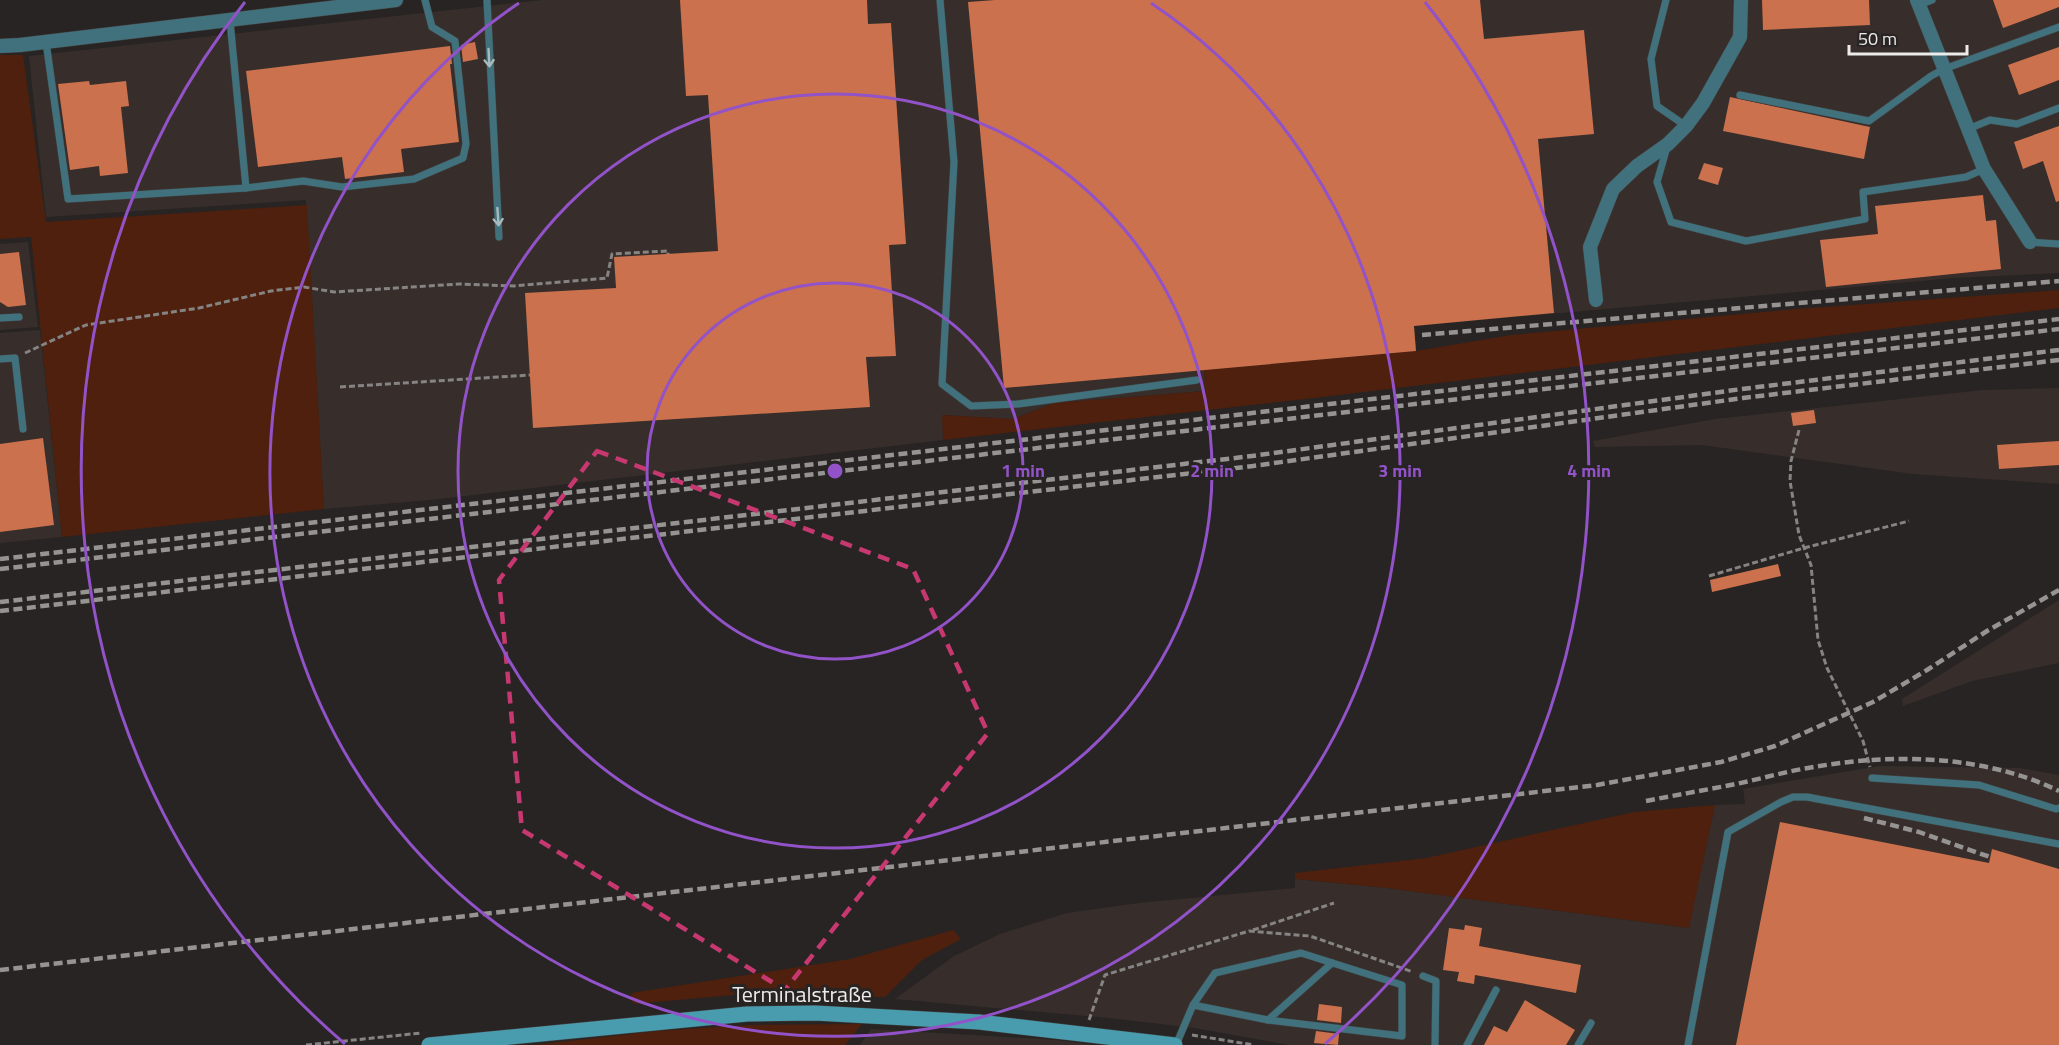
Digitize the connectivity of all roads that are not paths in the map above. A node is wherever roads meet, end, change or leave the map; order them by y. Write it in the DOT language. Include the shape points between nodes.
graph roads {
  1 [pos="396,0"];
  2 [pos="425,0"];
  3 [pos="486,0"];
  4 [pos="939,0"];
  5 [pos="1666,0"];
  6 [pos="1741,0"];
  7 [pos="1922,2"];
  8 [pos="230,21"];
  9 [pos="2059,27"];
  10 [pos="46,42"];
  11 [pos="0,46"];
  12 [pos="1944,69"];
  13 [pos="1740,95"];
  14 [pos="2059,108"];
  15 [pos="1686,126"];
  16 [pos="1968,129"];
  17 [pos="1668,144"];
  18 [pos="1984,169"];
  19 [pos="246,188"];
  20 [pos="499,237"];
  21 [pos="2030,242"];
  22 [pos="2059,244"];
  23 [pos="1596,300"];
  24 [pos="19,316"];
  25 [pos="0,318"];
  26 [pos="0,359"];
  27 [pos="1197,380"];
  28 [pos="23,429"];
  29 [pos="1872,778"];
  30 [pos="2059,808"];
  31 [pos="2059,844"];
  32 [pos="1332,963"];
  33 [pos="1423,976"];
  34 [pos="1496,990"];
  35 [pos="1193,1005"];
  36 [pos="1268,1020"];
  37 [pos="1591,1023"];
  38 [pos="1084,1039"];
  39 [pos="429,1045"];
  40 [pos="1175,1045"];
  41 [pos="1435,1045"];
  42 [pos="1467,1045"];
  43 [pos="1578,1045"];
  44 [pos="1688,1045"];
  1 -- 8 [label="street"];
  2 -- 19 [label="lane" via="432,27 455,41 466,144 463,158 414,179 342,187 303,181"];
  3 -- 20 [label="lane, one-way"];
  4 -- 27 [label="lane" via="954,162 942,384 971,406 1018,404"];
  5 -- 15 [label="lane" via="1651,59 1657,106"];
  6 -- 15 [label="street" via="1740,37"];
  7 -- 12 [label="street"];
  8 -- 10 [label="street"];
  8 -- 19 [label="lane"];
  9 -- 12 [label="lane"];
  10 -- 11 [label="street"];
  10 -- 19 [label="lane" via="68,199"];
  12 -- 13 [label="lane" via="1869,121"];
  12 -- 16 [label="street"];
  14 -- 16 [label="lane" via="2017,124 1990,120"];
  15 -- 17 [label="street"];
  16 -- 18 [label="street"];
  17 -- 18 [label="lane" via="1658,182 1671,222 1746,241 1865,219 1863,192 1966,177"];
  17 -- 23 [label="street" via="1613,189 1590,247"];
  18 -- 21 [label="street"];
  21 -- 22 [label="lane"];
  24 -- 25 [label="lane"];
  26 -- 28 [label="lane" via="15,358"];
  29 -- 30 [label="lane" via="1979,785"];
  31 -- 44 [label="lane" via="1807,797 1781,802 1728,831"];
  32 -- 35 [label="lane" via="1301,953 1215,973"];
  32 -- 36 [label="lane"];
  32 -- 36 [label="lane" via="1402,985 1402,1036"];
  33 -- 41 [label="lane" via="1436,981"];
  34 -- 42 [label="lane"];
  35 -- 36 [label="lane"];
  35 -- 40 [label="lane"];
  37 -- 43 [label="lane"];
  38 -- 39 [label="street, Terminalstraße" via="979,1022 815,1013 747,1014"];
  38 -- 40 [label="street, Terminalstraße"];
}
